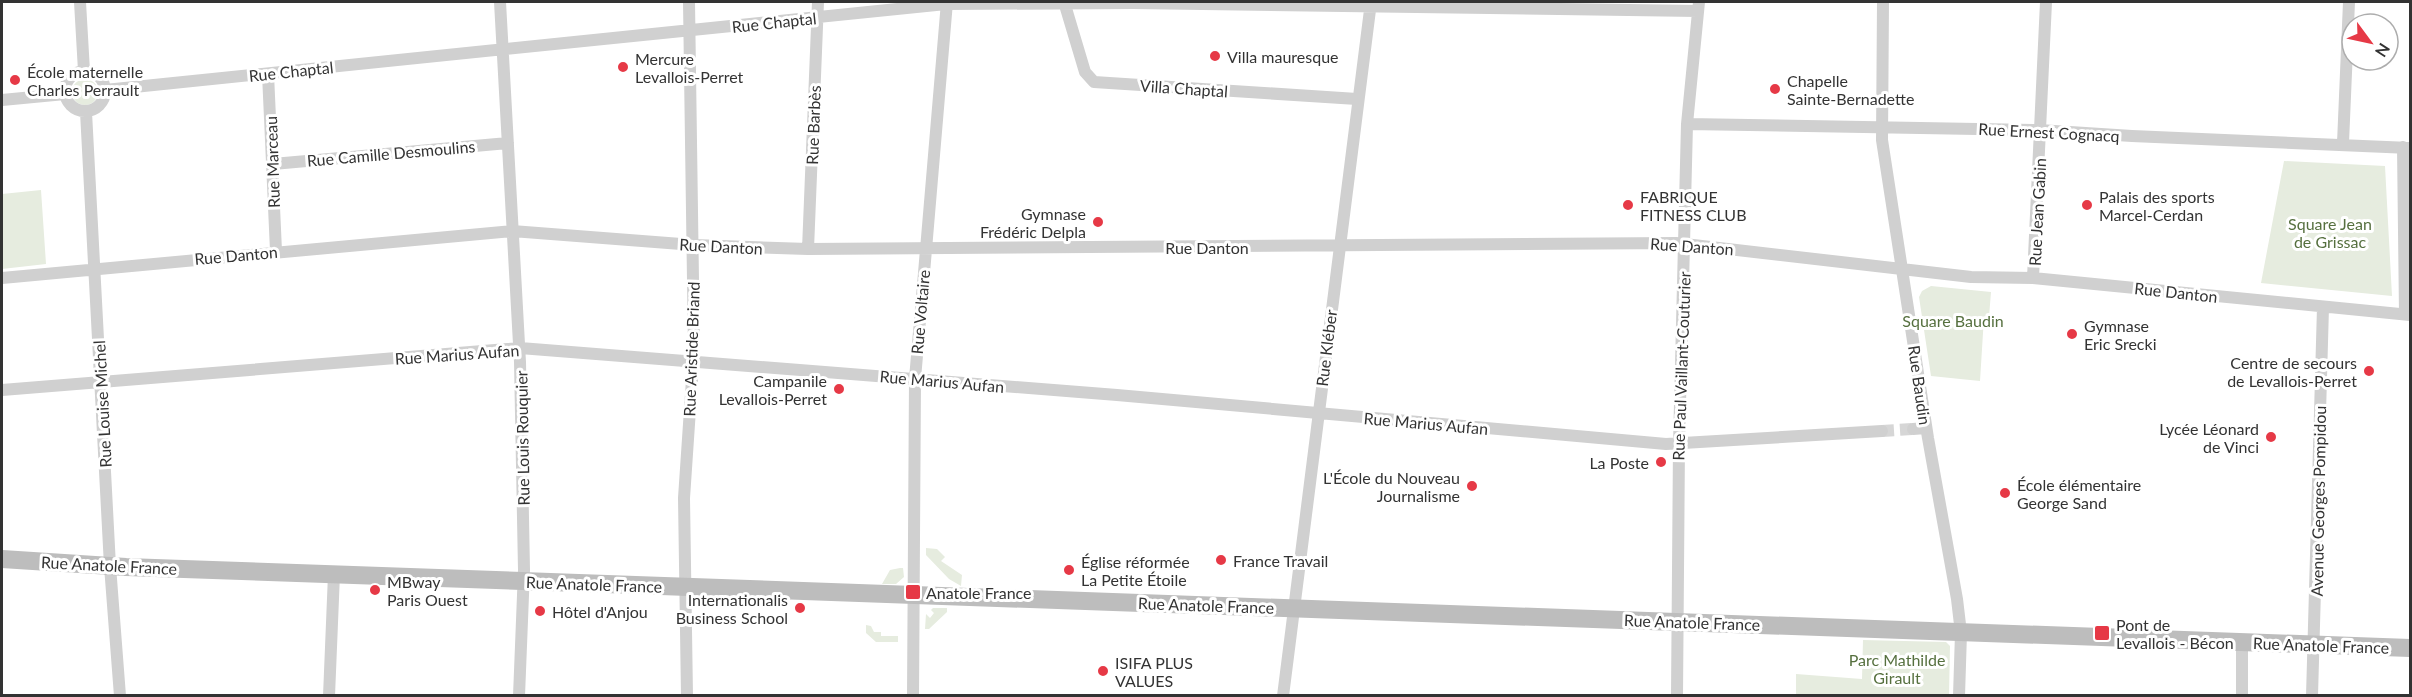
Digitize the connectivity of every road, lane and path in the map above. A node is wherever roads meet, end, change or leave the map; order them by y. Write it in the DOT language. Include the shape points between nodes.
graph roads {
  1 [pos="80,2"];
  2 [pos="500,2"];
  3 [pos="689,2"];
  4 [pos="818,2"];
  5 [pos="1132,2"];
  6 [pos="1883,2"];
  7 [pos="2046,2"];
  8 [pos="2349,2"];
  9 [pos="947,3"];
  10 [pos="1370,4"];
  11 [pos="1065,5"];
  12 [pos="1698,6"];
  13 [pos="817,17"];
  14 [pos="690,31"];
  15 [pos="502,50"];
  16 [pos="84,71"];
  17 [pos="268,74"];
  18 [pos="105,90"];
  19 [pos="65,94"];
  20 [pos="1357,99"];
  21 [pos="2,100"];
  22 [pos="86,111"];
  23 [pos="1688,124"];
  24 [pos="1882,127"];
  25 [pos="2039,130"];
  26 [pos="508,143"];
  27 [pos="2343,143"];
  28 [pos="2407,148"];
  29 [pos="273,164"];
  30 [pos="512,231"];
  31 [pos="1684,243"];
  32 [pos="694,245"];
  33 [pos="1339,246"];
  34 [pos="926,248"];
  35 [pos="808,249"];
  36 [pos="276,251"];
  37 [pos="94,268"];
  38 [pos="1904,268"];
  39 [pos="2,278"];
  40 [pos="2033,278"];
  41 [pos="2322,307"];
  42 [pos="2408,314"];
  43 [pos="520,348"];
  44 [pos="693,360"];
  45 [pos="915,379"];
  46 [pos="101,381"];
  47 [pos="2,390"];
  48 [pos="1318,414"];
  49 [pos="1926,428"];
  50 [pos="1913,429"];
  51 [pos="1882,432"];
  52 [pos="1679,444"];
  53 [pos="2,559"];
  54 [pos="110,566"];
  55 [pos="334,574"];
  56 [pos="524,581"];
  57 [pos="686,588"];
  58 [pos="914,596"];
  59 [pos="1294,608"];
  60 [pos="1677,622"];
  61 [pos="1961,633"];
  62 [pos="2242,642"];
  63 [pos="2315,644"];
  64 [pos="2410,648"];
  65 [pos="120,696"];
  66 [pos="328,696"];
  67 [pos="519,696"];
  68 [pos="687,696"];
  69 [pos="913,696"];
  70 [pos="1283,696"];
  71 [pos="1677,696"];
  72 [pos="1959,696"];
  73 [pos="2242,696"];
  74 [pos="2312,696"];
  1 -- 16 [label="street"];
  2 -- 15 [label="street, Rue Louis Rouquier"];
  3 -- 14 [label="street, Rue Aristide Briand"];
  4 -- 13 [label="street, Rue Barbès"];
  5 -- 10 [label="street, Rue Chaptal"];
  5 -- 11 [label="street, Rue Chaptal"];
  6 -- 24 [label="street, Rue Baudin"];
  7 -- 25 [label="street, Rue Jean Gabin"];
  8 -- 27 [label="street"];
  9 -- 11 [label="street, Rue Chaptal"];
  9 -- 13 [label="street, Rue Chaptal"];
  9 -- 34 [label="street, Rue Voltaire"];
  10 -- 12 [label="street, Rue Chaptal"];
  10 -- 20 [label="street, Rue Kléber"];
  11 -- 20 [label="street, Villa Chaptal" via="1084,72 1094,82"];
  12 -- 23 [label="street, Rue Paul Vaillant-Couturier"];
  13 -- 14 [label="street, Rue Chaptal"];
  13 -- 35 [label="street, Rue Barbès"];
  14 -- 15 [label="street, Rue Chaptal"];
  14 -- 32 [label="street, Rue Aristide Briand"];
  15 -- 17 [label="street, Rue Chaptal"];
  15 -- 26 [label="street, Rue Louis Rouquier"];
  16 -- 18 [label="street" via="96,74"];
  16 -- 19 [label="street" via="68,79"];
  17 -- 18 [label="street, Rue Chaptal"];
  17 -- 29 [label="street, Rue Marceau"];
  18 -- 22 [label="street" via="100,105"];
  19 -- 21 [label="street"];
  19 -- 22 [label="street" via="74,108"];
  20 -- 33 [label="street, Rue Kléber"];
  22 -- 37 [label="street, Rue Louise Michel"];
  23 -- 24 [label="street, Rue Ernest Cognacq"];
  23 -- 31 [label="street, Rue Paul Vaillant-Couturier"];
  24 -- 25 [label="street, Rue Ernest Cognacq"];
  24 -- 38 [label="street, Rue Baudin"];
  25 -- 27 [label="street, Rue Ernest Cognacq"];
  25 -- 40 [label="street, Rue Jean Gabin"];
  26 -- 29 [label="street, Rue Camille Desmoulins"];
  26 -- 30 [label="street, Rue Louis Rouquier"];
  27 -- 28 [label="street, Rue Ernest Cognacq"];
  28 -- 42 [label="street"];
  29 -- 36 [label="street, Rue Marceau"];
  30 -- 32 [label="street, Rue Danton"];
  30 -- 36 [label="street, Rue Danton"];
  30 -- 43 [label="street, Rue Louis Rouquier"];
  31 -- 33 [label="street, Rue Danton"];
  31 -- 38 [label="street, Rue Danton"];
  31 -- 52 [label="street, Rue Paul Vaillant-Couturier"];
  32 -- 35 [label="street, Rue Danton"];
  32 -- 44 [label="street, Rue Aristide Briand"];
  33 -- 34 [label="street, Rue Danton"];
  33 -- 48 [label="street, Rue Kléber"];
  34 -- 35 [label="street, Rue Danton"];
  34 -- 45 [label="street, Rue Voltaire"];
  36 -- 37 [label="street, Rue Danton"];
  37 -- 39 [label="street, Rue Danton"];
  37 -- 46 [label="street, Rue Louise Michel"];
  38 -- 40 [label="street, Rue Danton" via="1971,277"];
  38 -- 49 [label="street, Rue Baudin"];
  40 -- 41 [label="street, Rue Danton"];
  41 -- 42 [label="street, Rue Danton"];
  41 -- 63 [label="street, Avenue Georges Pompidou"];
  43 -- 44 [label="street, Rue Marius Aufan"];
  43 -- 46 [label="street, Rue Marius Aufan"];
  43 -- 56 [label="street, Rue Louis Rouquier"];
  44 -- 45 [label="street, Rue Marius Aufan"];
  44 -- 57 [label="street, Rue Aristide Briand" via="684,498"];
  45 -- 48 [label="street, Rue Marius Aufan"];
  45 -- 58 [label="street, Rue Voltaire"];
  46 -- 47 [label="street, Rue Marius Aufan"];
  46 -- 54 [label="street, Rue Louise Michel"];
  48 -- 52 [label="street, Rue Marius Aufan"];
  48 -- 59 [label="street, Rue Kléber"];
  49 -- 50 [label="street"];
  49 -- 61 [label="street, Rue Baudin"];
  51 -- 52 [label="street, Rue Marius Aufan"];
  52 -- 60 [label="street, Rue Paul Vaillant-Couturier"];
  53 -- 54 [label="main road, Rue Anatole France"];
  54 -- 55 [label="main road, Rue Anatole France"];
  54 -- 65 [label="street, Rue Louise Michel"];
  55 -- 56 [label="main road, Rue Anatole France"];
  55 -- 66 [label="street"];
  56 -- 57 [label="main road, Rue Anatole France"];
  56 -- 67 [label="street, Rue Louis Rouquier"];
  57 -- 58 [label="main road, Rue Anatole France"];
  57 -- 68 [label="street, Rue Aristide Briand"];
  58 -- 59 [label="main road, Rue Anatole France"];
  58 -- 69 [label="street, Rue Voltaire"];
  59 -- 60 [label="main road, Rue Anatole France"];
  59 -- 70 [label="street, Rue Kléber"];
  60 -- 61 [label="main road, Rue Anatole France"];
  60 -- 71 [label="street, Rue Paul Vaillant-Couturier"];
  61 -- 62 [label="main road, Rue Anatole France"];
  61 -- 72 [label="street, Rue Baudin"];
  62 -- 63 [label="main road, Rue Anatole France"];
  62 -- 73 [label="street"];
  63 -- 64 [label="main road, Rue Anatole France"];
  63 -- 74 [label="street, Avenue Georges Pompidou"];
}
